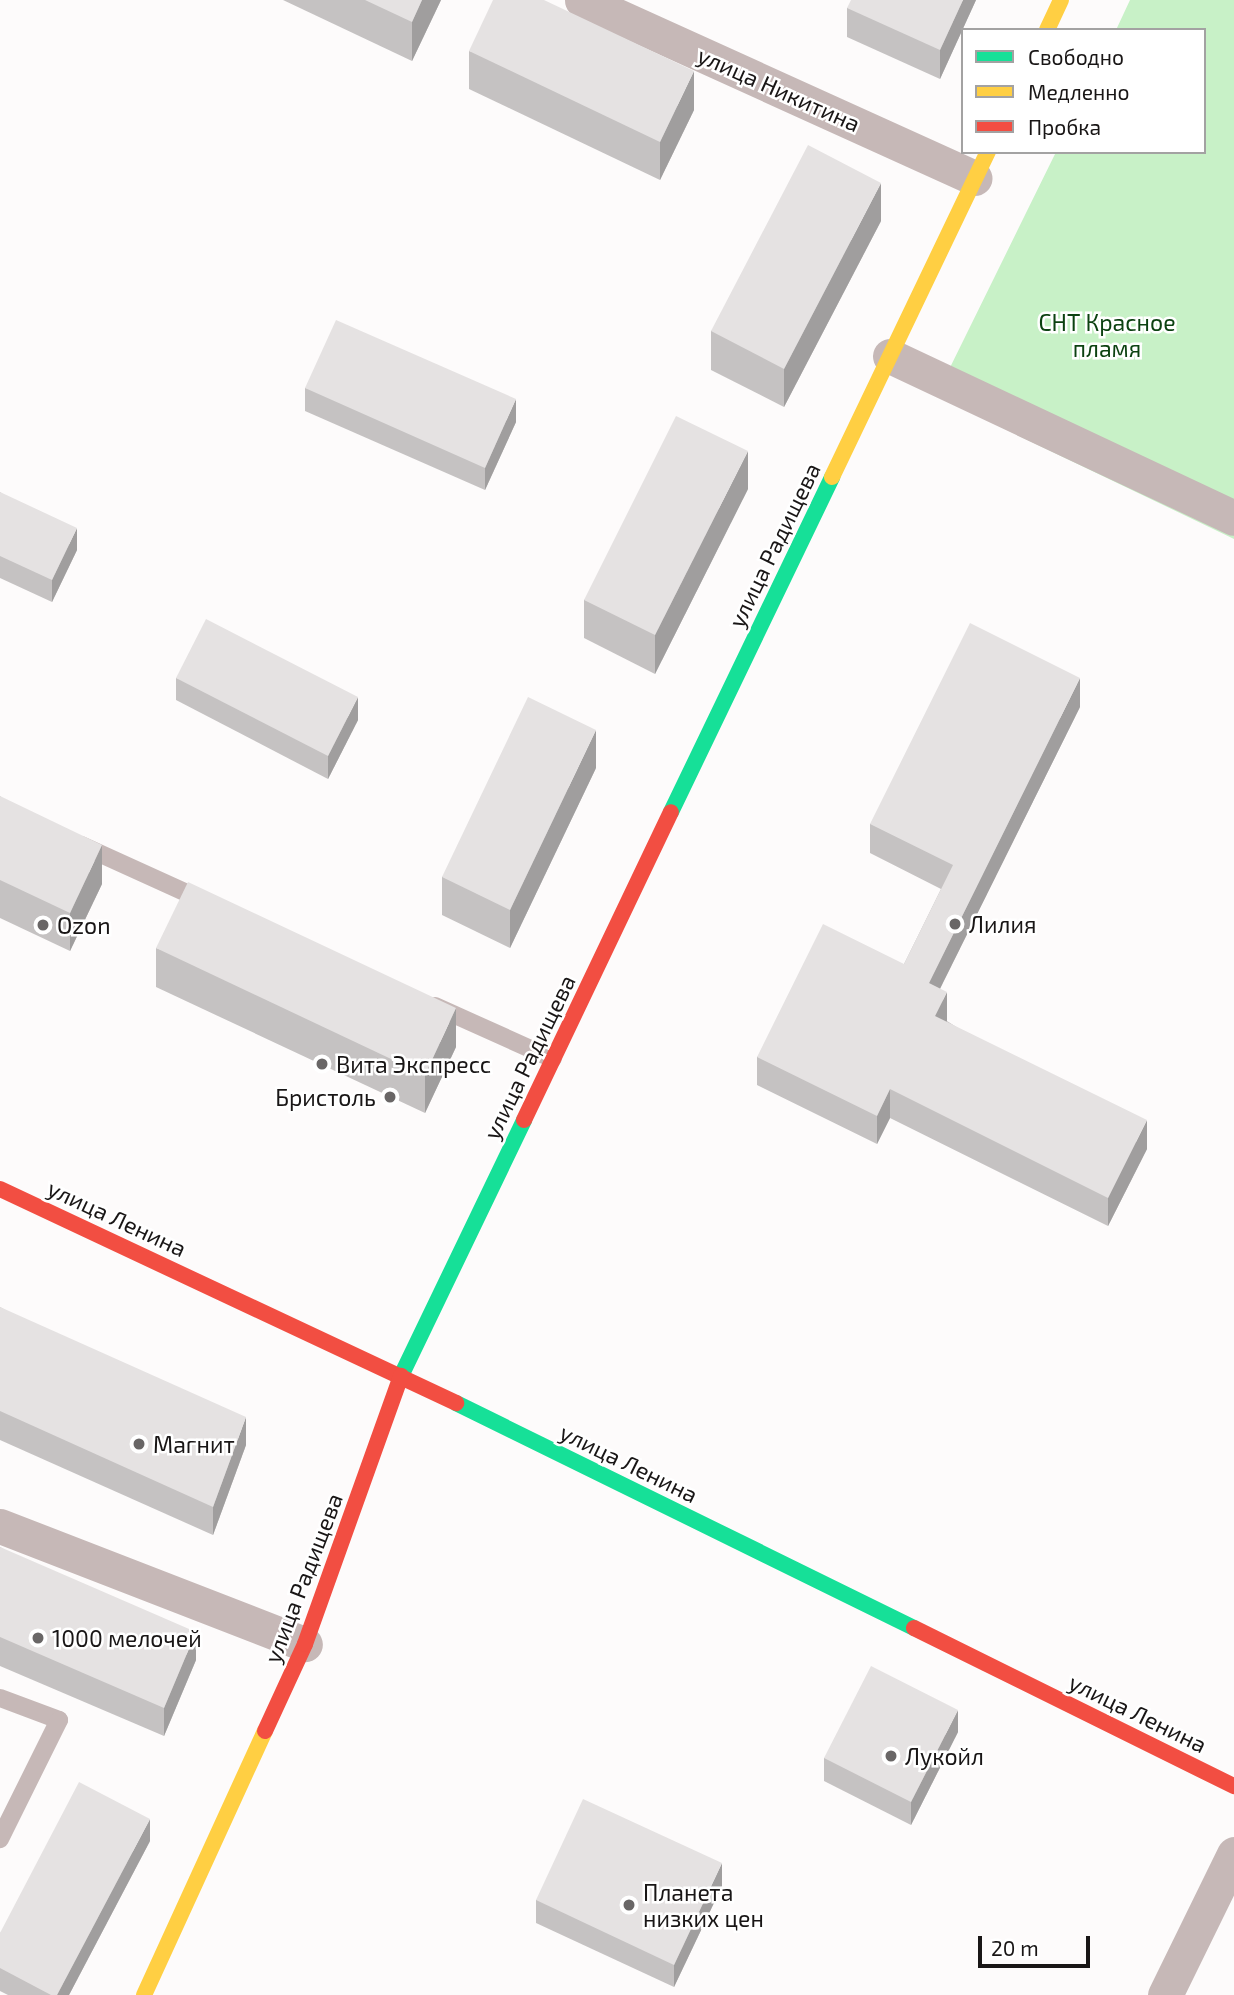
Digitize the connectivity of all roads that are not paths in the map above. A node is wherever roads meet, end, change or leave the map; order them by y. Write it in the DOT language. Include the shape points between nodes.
graph roads {
  1 [pos="582,0"];
  2 [pos="1061,0"];
  3 [pos="1048,28"];
  4 [pos="982,165"];
  5 [pos="890,356"];
  6 [pos="1234,517"];
  7 [pos="63,836"];
  8 [pos="214,905"];
  9 [pos="415,996"];
  10 [pos="553,1059"];
  11 [pos="0,1189"];
  12 [pos="401,1376"];
  13 [pos="0,1526"];
  14 [pos="305,1644"];
  15 [pos="0,1698"];
  16 [pos="1234,1786"];
  17 [pos="0,1839"];
  18 [pos="1234,1854"];
  19 [pos="144,1995"];
  20 [pos="1164,1995"];
  1 -- 4 [label="street, улица Никитина"];
  2 -- 3 [label="main road"];
  4 -- 5 [label="main road, улица Радищева"];
  5 -- 6 [label="street"];
  5 -- 10 [label="main road, улица Радищева"];
  7 -- 8 [label="lane"];
  9 -- 10 [label="lane"];
  10 -- 12 [label="main road, улица Радищева"];
  11 -- 12 [label="main road, улица Ленина"];
  12 -- 14 [label="main road, улица Радищева"];
  12 -- 16 [label="main road, улица Ленина"];
  13 -- 14 [label="street"];
  14 -- 19 [label="main road, улица Радищева"];
  15 -- 17 [label="lane" via="59,1720"];
  18 -- 20 [label="street"];
}
